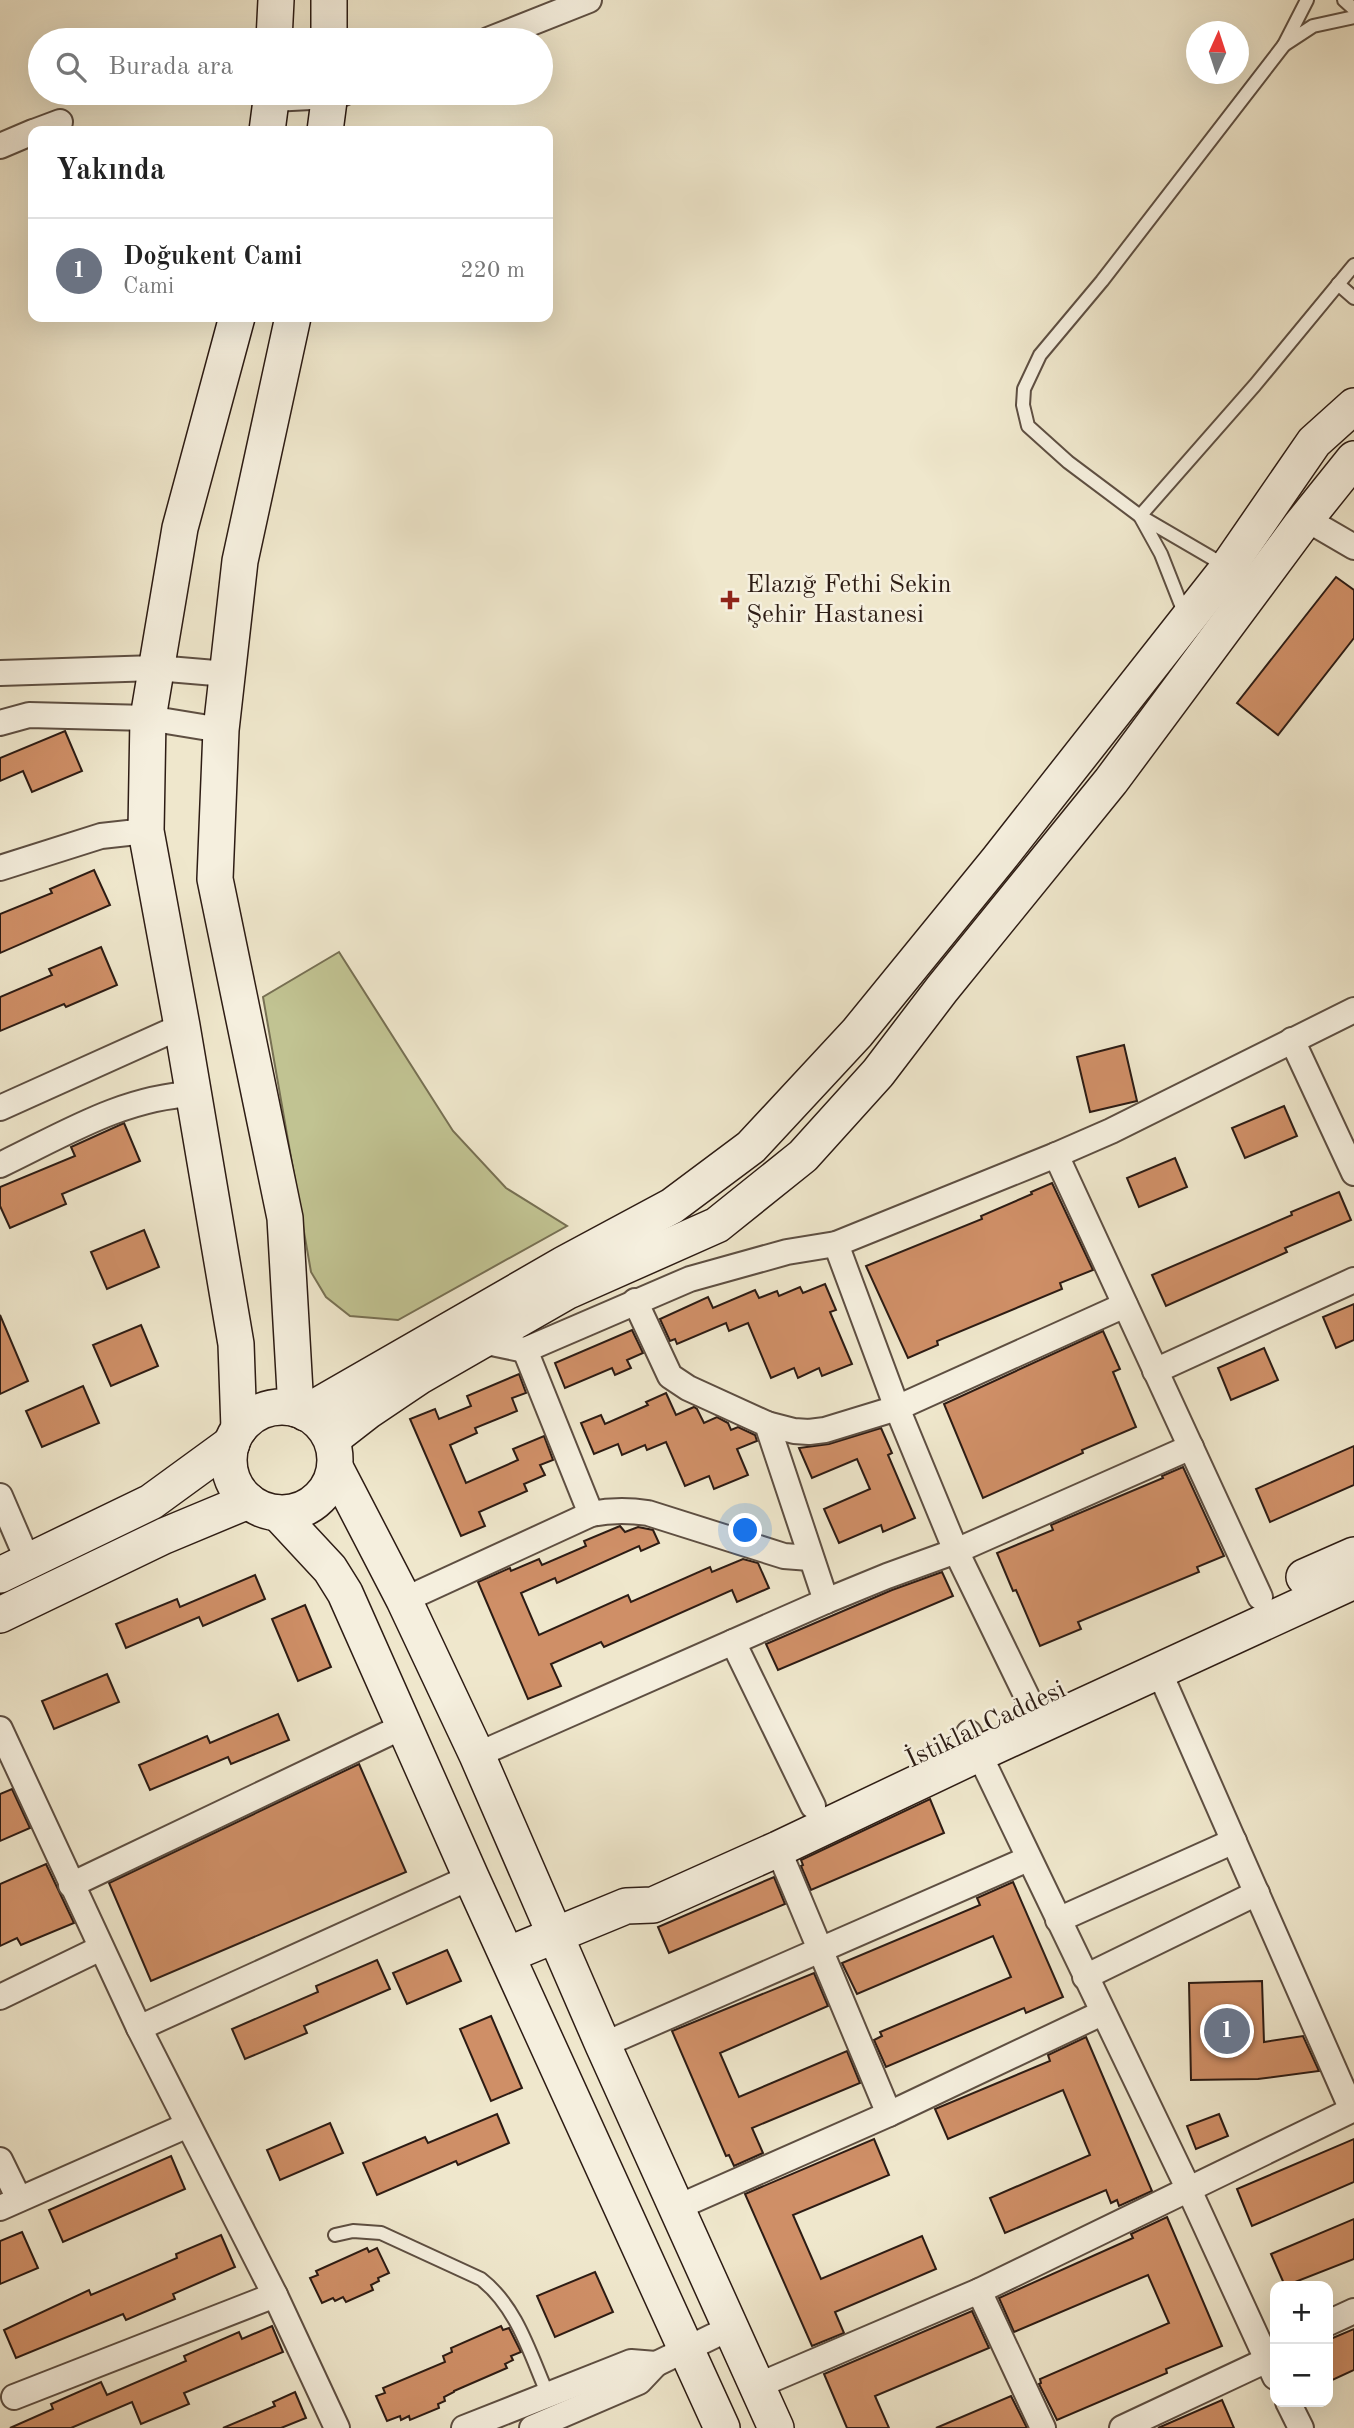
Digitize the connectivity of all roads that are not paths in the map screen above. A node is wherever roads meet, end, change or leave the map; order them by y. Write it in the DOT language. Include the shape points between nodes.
graph roads {
  1 [pos="276,0"];
  2 [pos="329,0"];
  3 [pos="589,0"];
  4 [pos="1307,0"];
  5 [pos="1344,0"];
  6 [pos="1354,9"];
  7 [pos="1354,17"];
  8 [pos="275,28"];
  9 [pos="329,28"];
  10 [pos="518,28"];
  11 [pos="1284,45"];
  12 [pos="332,105"];
  13 [pos="60,122"];
  14 [pos="50,126"];
  15 [pos="326,126"];
  16 [pos="28,135"];
  17 [pos="0,146"];
  18 [pos="1354,265"];
  19 [pos="1338,285"];
  20 [pos="1354,298"];
  21 [pos="236,322"];
  22 [pos="292,322"];
  23 [pos="1354,406"];
  24 [pos="1354,459"];
  25 [pos="1140,516"];
  26 [pos="1306,519"];
  27 [pos="1354,547"];
  28 [pos="1228,567"];
  29 [pos="1187,620"];
  30 [pos="156,668"];
  31 [pos="0,673"];
  32 [pos="228,674"];
  33 [pos="148,718"];
  34 [pos="0,723"];
  35 [pos="221,730"];
  36 [pos="146,831"];
  37 [pos="0,868"];
  38 [pos="1354,1010"];
  39 [pos="182,1026"];
  40 [pos="1292,1040"];
  41 [pos="194,1094"];
  42 [pos="0,1108"];
  43 [pos="1056,1155"];
  44 [pos="0,1165"];
  45 [pos="1354,1173"];
  46 [pos="836,1244"];
  47 [pos="1354,1280"];
  48 [pos="635,1301"];
  49 [pos="1125,1305"];
  50 [pos="482,1341"];
  51 [pos="525,1350"];
  52 [pos="1155,1371"];
  53 [pos="897,1408"];
  54 [pos="301,1411"];
  55 [pos="767,1424"];
  56 [pos="235,1436"];
  57 [pos="1191,1447"];
  58 [pos="334,1453"];
  59 [pos="0,1496"];
  60 [pos="263,1507"];
  61 [pos="591,1514"];
  62 [pos="956,1551"];
  63 [pos="1354,1555"];
  64 [pos="810,1558"];
  65 [pos="14,1568"];
  66 [pos="1354,1581"];
  67 [pos="1260,1597"];
  68 [pos="404,1600"];
  69 [pos="826,1601"];
  70 [pos="0,1615"];
  71 [pos="733,1642"];
  72 [pos="1159,1671"];
  73 [pos="1030,1703"];
  74 [pos="404,1726"];
  75 [pos="0,1729"];
  76 [pos="974,1743"];
  77 [pos="477,1755"];
  78 [pos="813,1806"];
  79 [pos="1234,1841"];
  80 [pos="778,1849"];
  81 [pos="1028,1859"];
  82 [pos="471,1877"];
  83 [pos="71,1885"];
  84 [pos="1257,1893"];
  85 [pos="626,1906"];
  86 [pos="1058,1920"];
  87 [pos="554,1936"];
  88 [pos="101,1948"];
  89 [pos="821,1948"];
  90 [pos="507,1955"];
  91 [pos="1085,1977"];
  92 [pos="0,1997"];
  93 [pos="1102,2013"];
  94 [pos="139,2028"];
  95 [pos="603,2045"];
  96 [pos="1353,2109"];
  97 [pos="889,2115"];
  98 [pos="188,2125"];
  99 [pos="0,2160"];
  100 [pos="1189,2190"];
  101 [pos="10,2204"];
  102 [pos="676,2208"];
  103 [pos="335,2235"];
  104 [pos="979,2291"];
  105 [pos="275,2295"];
  106 [pos="1354,2311"];
  107 [pos="1333,2321"];
  108 [pos="730,2328"];
  109 [pos="687,2349"];
  110 [pos="1270,2359"];
  111 [pos="656,2364"];
  112 [pos="1270,2364"];
  113 [pos="757,2386"];
  114 [pos="548,2395"];
  115 [pos="14,2397"];
  116 [pos="1290,2407"];
  117 [pos="337,2428"];
  118 [pos="464,2428"];
  119 [pos="532,2428"];
  120 [pos="722,2428"];
  121 [pos="776,2428"];
  122 [pos="1043,2428"];
  123 [pos="1122,2428"];
  124 [pos="1301,2428"];
  1 -- 8 [label="street"];
  2 -- 9 [label="street"];
  3 -- 10 [label="street"];
  4 -- 11 [label="lane"];
  5 -- 6 [label="lane"];
  7 -- 11 [label="lane" via="1313,26"];
  11 -- 25 [label="lane" via="1040,355 1024,389 1028,426"];
  12 -- 15 [label="street"];
  13 -- 14 [label="street"];
  16 -- 17 [label="street"];
  18 -- 19 [label="lane"];
  19 -- 20 [label="lane"];
  19 -- 25 [label="lane"];
  21 -- 30 [label="street" via="180,528"];
  22 -- 32 [label="street" via="240,561"];
  23 -- 28 [label="street" via="1314,442"];
  24 -- 26 [label="street"];
  25 -- 28 [label="lane"];
  25 -- 29 [label="lane"];
  26 -- 27 [label="street"];
  26 -- 50 [label="street" via="1111,780 878,1073 803,1156 717,1224 566,1292"];
  28 -- 29 [label="street"];
  29 -- 54 [label="street" via="857,1033 751,1147 672,1206"];
  30 -- 31 [label="street"];
  30 -- 32 [label="street"];
  30 -- 33 [label="street"];
  32 -- 35 [label="street"];
  33 -- 34 [label="street" via="29,715"];
  33 -- 35 [label="street"];
  33 -- 36 [label="street"];
  35 -- 54 [label="street" via="215,878 285,1218"];
  36 -- 37 [label="street" via="101,836"];
  36 -- 39 [label="street"];
  38 -- 40 [label="street"];
  39 -- 41 [label="street"];
  39 -- 42 [label="street"];
  40 -- 43 [label="street"];
  40 -- 45 [label="street"];
  41 -- 44 [label="street" via="121,1107"];
  41 -- 56 [label="street" via="236,1344"];
  43 -- 46 [label="street"];
  43 -- 49 [label="street"];
  46 -- 48 [label="street" via="737,1265"];
  46 -- 53 [label="street"];
  47 -- 52 [label="street"];
  48 -- 51 [label="street"];
  48 -- 55 [label="street" via="670,1376"];
  49 -- 52 [label="street"];
  49 -- 53 [label="street"];
  50 -- 51 [label="street"];
  50 -- 58 [label="street" via="368,1411"];
  51 -- 61 [label="street"];
  52 -- 57 [label="street"];
  53 -- 55 [label="street" via="809,1432"];
  53 -- 62 [label="street"];
  54 -- 56 [label="street" via="265,1410 250,1417"];
  54 -- 58 [label="street" via="323,1425"];
  55 -- 64 [label="street"];
  56 -- 60 [label="street" via="229,1458 231,1474 237,1489"];
  56 -- 65 [label="street" via="151,1502"];
  57 -- 62 [label="street"];
  57 -- 67 [label="street"];
  58 -- 60 [label="street" via="332,1480 310,1505 295,1512"];
  58 -- 68 [label="street"];
  59 -- 65 [label="street"];
  60 -- 70 [label="street" via="164,1536"];
  60 -- 74 [label="street" via="330,1569"];
  61 -- 64 [label="street" via="648,1513 785,1556"];
  61 -- 68 [label="street"];
  62 -- 69 [label="street"];
  62 -- 73 [label="street"];
  63 -- 67 [label="street, İstiklal Caddesi"];
  64 -- 69 [label="street"];
  66 -- 72 [label="street, İstiklal Caddesi"];
  67 -- 73 [label="street, İstiklal Caddesi"];
  68 -- 77 [label="street"];
  69 -- 71 [label="street"];
  71 -- 77 [label="street"];
  71 -- 78 [label="street"];
  72 -- 76 [label="street, İstiklal Caddesi"];
  72 -- 79 [label="street"];
  73 -- 76 [label="street, İstiklal Caddesi"];
  74 -- 82 [label="street"];
  74 -- 83 [label="street"];
  75 -- 83 [label="street"];
  76 -- 78 [label="street, İstiklal Caddesi"];
  76 -- 80 [label="street, İstiklal Caddesi"];
  76 -- 81 [label="street"];
  77 -- 87 [label="street"];
  78 -- 85 [label="street, İstiklal Caddesi" via="642,1886"];
  79 -- 84 [label="street"];
  79 -- 86 [label="street"];
  80 -- 85 [label="street, İstiklal Caddesi" via="653,1905"];
  80 -- 89 [label="street"];
  81 -- 86 [label="street"];
  81 -- 89 [label="street"];
  82 -- 90 [label="street"];
  82 -- 94 [label="street"];
  83 -- 88 [label="street"];
  84 -- 91 [label="street"];
  84 -- 96 [label="street"];
  85 -- 87 [label="street, İstiklal Caddesi"];
  86 -- 91 [label="street"];
  87 -- 90 [label="street, İstiklal Caddesi"];
  87 -- 95 [label="street"];
  88 -- 92 [label="street"];
  88 -- 94 [label="street"];
  89 -- 95 [label="street"];
  89 -- 97 [label="street"];
  90 -- 109 [label="street"];
  91 -- 93 [label="street"];
  93 -- 97 [label="street"];
  93 -- 100 [label="street"];
  94 -- 98 [label="street"];
  95 -- 102 [label="street"];
  96 -- 100 [label="street"];
  97 -- 102 [label="street"];
  98 -- 101 [label="street"];
  98 -- 105 [label="street"];
  99 -- 101 [label="street"];
  100 -- 104 [label="street"];
  100 -- 110 [label="street"];
  102 -- 108 [label="street"];
  103 -- 114 [label="lane" via="382,2233 468,2271 493,2288 511,2312"];
  104 -- 113 [label="street"];
  104 -- 122 [label="street"];
  105 -- 115 [label="street"];
  105 -- 117 [label="street"];
  106 -- 107 [label="street"];
  108 -- 109 [label="street"];
  108 -- 113 [label="street"];
  109 -- 111 [label="street"];
  109 -- 120 [label="street"];
  111 -- 114 [label="street" via="631,2362"];
  111 -- 119 [label="street" via="639,2382"];
  112 -- 123 [label="street"];
  113 -- 121 [label="street"];
  114 -- 118 [label="street"];
  116 -- 124 [label="street"];
}
